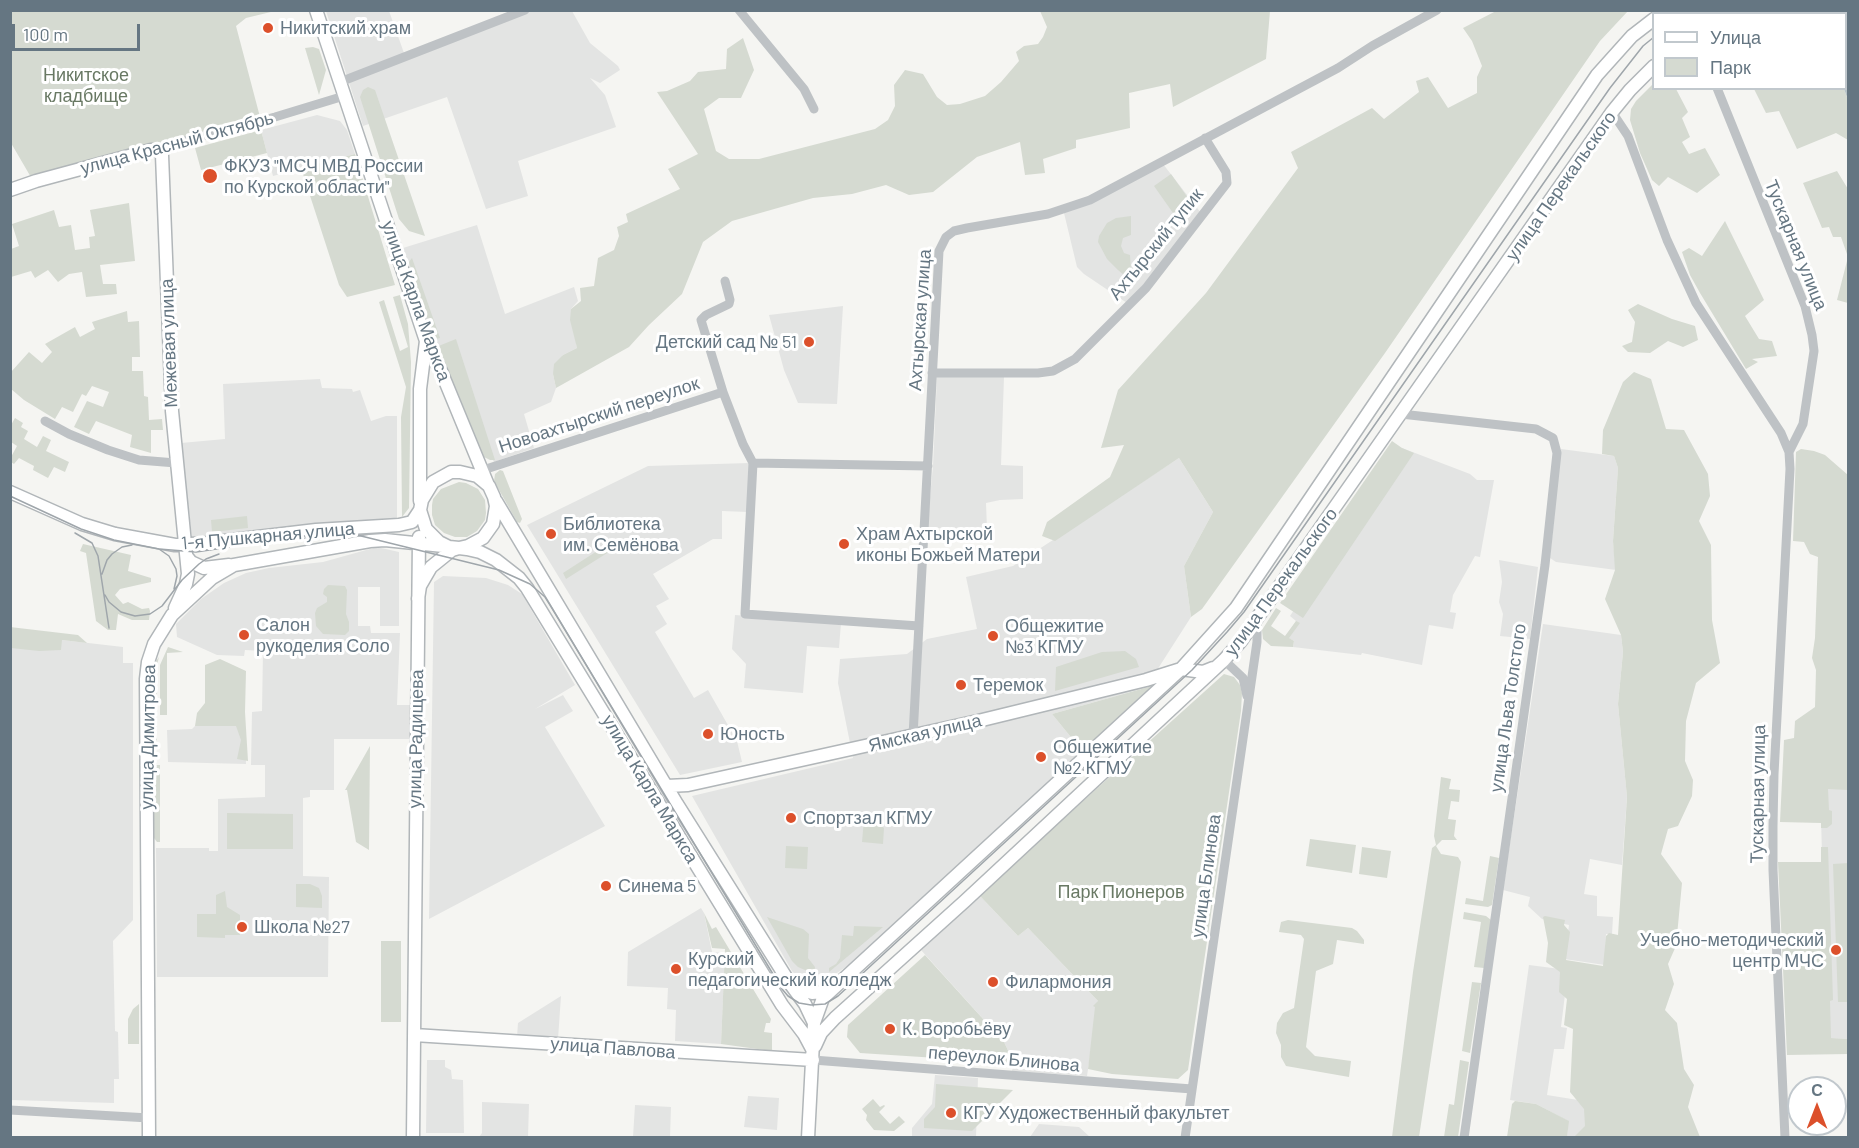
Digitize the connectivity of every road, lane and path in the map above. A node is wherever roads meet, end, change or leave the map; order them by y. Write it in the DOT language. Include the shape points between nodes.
graph roads {
  1 [pos="316,10"];
  2 [pos="525,10"];
  3 [pos="740,10"];
  4 [pos="1437,10"];
  5 [pos="1652,20"];
  6 [pos="1652,67"];
  7 [pos="340,82"];
  8 [pos="1718,90"];
  9 [pos="344,96"];
  10 [pos="814,109"];
  11 [pos="1612,112"];
  12 [pos="1205,138"];
  13 [pos="151,150"];
  14 [pos="10,190"];
  15 [pos="725,281"];
  16 [pos="426,341"];
  17 [pos="932,373"];
  18 [pos="723,392"];
  19 [pos="1401,414"];
  20 [pos="45,421"];
  21 [pos="1789,452"];
  22 [pos="176,463"];
  23 [pos="753,463"];
  24 [pos="928,466"];
  25 [pos="483,470"];
  26 [pos="10,492"];
  27 [pos="491,492"];
  28 [pos="420,510"];
  29 [pos="316,530"];
  30 [pos="419,543"];
  31 [pos="459,548"];
  32 [pos="320,550"];
  33 [pos="186,551"];
  34 [pos="234,565"];
  35 [pos="418,599"];
  36 [pos="172,615"];
  37 [pos="1257,620"];
  38 [pos="919,626"];
  39 [pos="1224,660"];
  40 [pos="1181,669"];
  41 [pos="1248,701"];
  42 [pos="913,736"];
  43 [pos="667,786"];
  44 [pos="789,982"];
  45 [pos="832,988"];
  46 [pos="782,1005"];
  47 [pos="842,1012"];
  48 [pos="814,1023"];
  49 [pos="414,1035"];
  50 [pos="813,1060"];
  51 [pos="1192,1089"];
  52 [pos="10,1110"];
  53 [pos="149,1118"];
  54 [pos="149,1137"];
  55 [pos="413,1137"];
  56 [pos="808,1137"];
  57 [pos="1185,1137"];
  58 [pos="1464,1137"];
  59 [pos="1785,1137"];
  1 -- 7 [label="main road, улица Карла Маркса"];
  2 -- 7 [label="street"];
  3 -- 10 [label="street" via="804,89"];
  4 -- 12 [label="street, Ахтырская улица"];
  5 -- 40 [label="main road, улица Перекальского" via="1597,75 1236,608"];
  6 -- 11 [label="main road, улица Перекальского"];
  7 -- 9 [label="main road, улица Карла Маркса"];
  8 -- 21 [label="street, Тускарная улица" via="1805,306 1812,335 1814,351 1803,424"];
  9 -- 13 [label="street, улица Красный Октябрь"];
  9 -- 16 [label="main road, улица Карла Маркса"];
  11 -- 19 [label="main road, улица Перекальского"];
  11 -- 21 [label="street, Тускарная улица" via="1628,136 1696,303"];
  12 -- 17 [label="street, Ахтырская улица" via="1090,200 1066,209 954,231 946,237 939,250"];
  12 -- 17 [label="street, Ахтырский тупик" via="1226,172 1227,183 1146,288 1075,359 1053,371 1038,373"];
  13 -- 14 [label="main road, улица Красный Октябрь"];
  13 -- 22 [label="main road, Межевая улица" via="158,150 163,157"];
  15 -- 18 [label="street, Новоахтырский переулок" via="729,304 701,320"];
  16 -- 25 [label="main road, улица Карла Маркса"];
  16 -- 28 [label="main road, улица Радищева" via="420,389"];
  17 -- 24 [label="street, Ахтырская улица"];
  18 -- 23 [label="street"];
  18 -- 25 [label="street, Новоахтырский переулок"];
  19 -- 37 [label="main road, улица Перекальского"];
  19 -- 58 [label="street, улица Льва Толстого" via="1536,429 1553,438 1557,453"];
  20 -- 22 [label="street" via="139,460"];
  21 -- 59 [label="street, Тускарная улица" via="1773,826"];
  22 -- 33 [label="main road, Межевая улица"];
  23 -- 24 [label="street"];
  23 -- 38 [label="street" via="745,614"];
  24 -- 38 [label="street, Ахтырская улица"];
  25 -- 27 [label="main road, улица Карла Маркса"];
  26 -- 33 [label="main road, 1-я Пушкарная улица" via="82,524"];
  27 -- 28 [label="main road" via="484,480 470,473 445,474 427,489"];
  27 -- 31 [label="main road" via="496,516 489,532 475,543"];
  27 -- 43 [label="main road, улица Карла Маркса"];
  28 -- 29 [label="main road, 1-я Пушкарная улица" via="406,524"];
  28 -- 30 [label="main road, улица Радищева"];
  28 -- 31 [label="main road" via="431,536"];
  29 -- 32 [label="main road" via="327,537"];
  29 -- 33 [label="main road, 1-я Пушкарная улица"];
  30 -- 31 [label="main road, улица Димитрова"];
  30 -- 32 [label="main road, улица Димитрова" via="370,541"];
  30 -- 35 [label="main road, улица Радищева"];
  31 -- 35 [label="main road" via="431,567 420,586"];
  31 -- 46 [label="main road, улица Карла Маркса" via="496,560 519,578 531,594"];
  32 -- 34 [label="main road, улица Димитрова"];
  33 -- 34 [label="main road" via="191,562 204,568"];
  33 -- 36 [label="main road, Межевая улица" via="186,584"];
  34 -- 36 [label="main road, улица Димитрова" via="212,578"];
  35 -- 49 [label="main road, улица Радищева"];
  36 -- 53 [label="main road, улица Димитрова" via="154,644 146,679"];
  37 -- 39 [label="main road, улица Перекальского"];
  37 -- 41 [label="street, улица Блинова"];
  38 -- 42 [label="street, Ахтырская улица"];
  39 -- 40 [label="main road" via="1203,672"];
  39 -- 41 [label="street" via="1243,678"];
  39 -- 47 [label="main road, улица Перекальского"];
  40 -- 42 [label="main road, Ямская улица"];
  40 -- 45 [label="main road, улица Перекальского"];
  41 -- 51 [label="street, улица Блинова"];
  42 -- 43 [label="main road, Ямская улица" via="688,785"];
  43 -- 44 [label="main road, улица Карла Маркса"];
  44 -- 45 [label="main road" via="812,993"];
  44 -- 48 [label="main road, улица Карла Маркса"];
  45 -- 48 [label="main road, улица Перекальского" via="819,1005"];
  46 -- 48 [label="main road" via="793,1015"];
  46 -- 50 [label="main road, улица Карла Маркса" via="810,1044"];
  47 -- 48 [label="main road"];
  47 -- 50 [label="main road, улица Перекальского" via="821,1033"];
  48 -- 50 [label="main road"];
  49 -- 50 [label="main road, улица Павлова"];
  49 -- 55 [label="main road, улица Радищева"];
  50 -- 51 [label="street, переулок Блинова"];
  50 -- 56 [label="main road"];
  51 -- 57 [label="street, улица Блинова"];
  52 -- 53 [label="street"];
  53 -- 54 [label="main road, улица Димитрова"];
}
